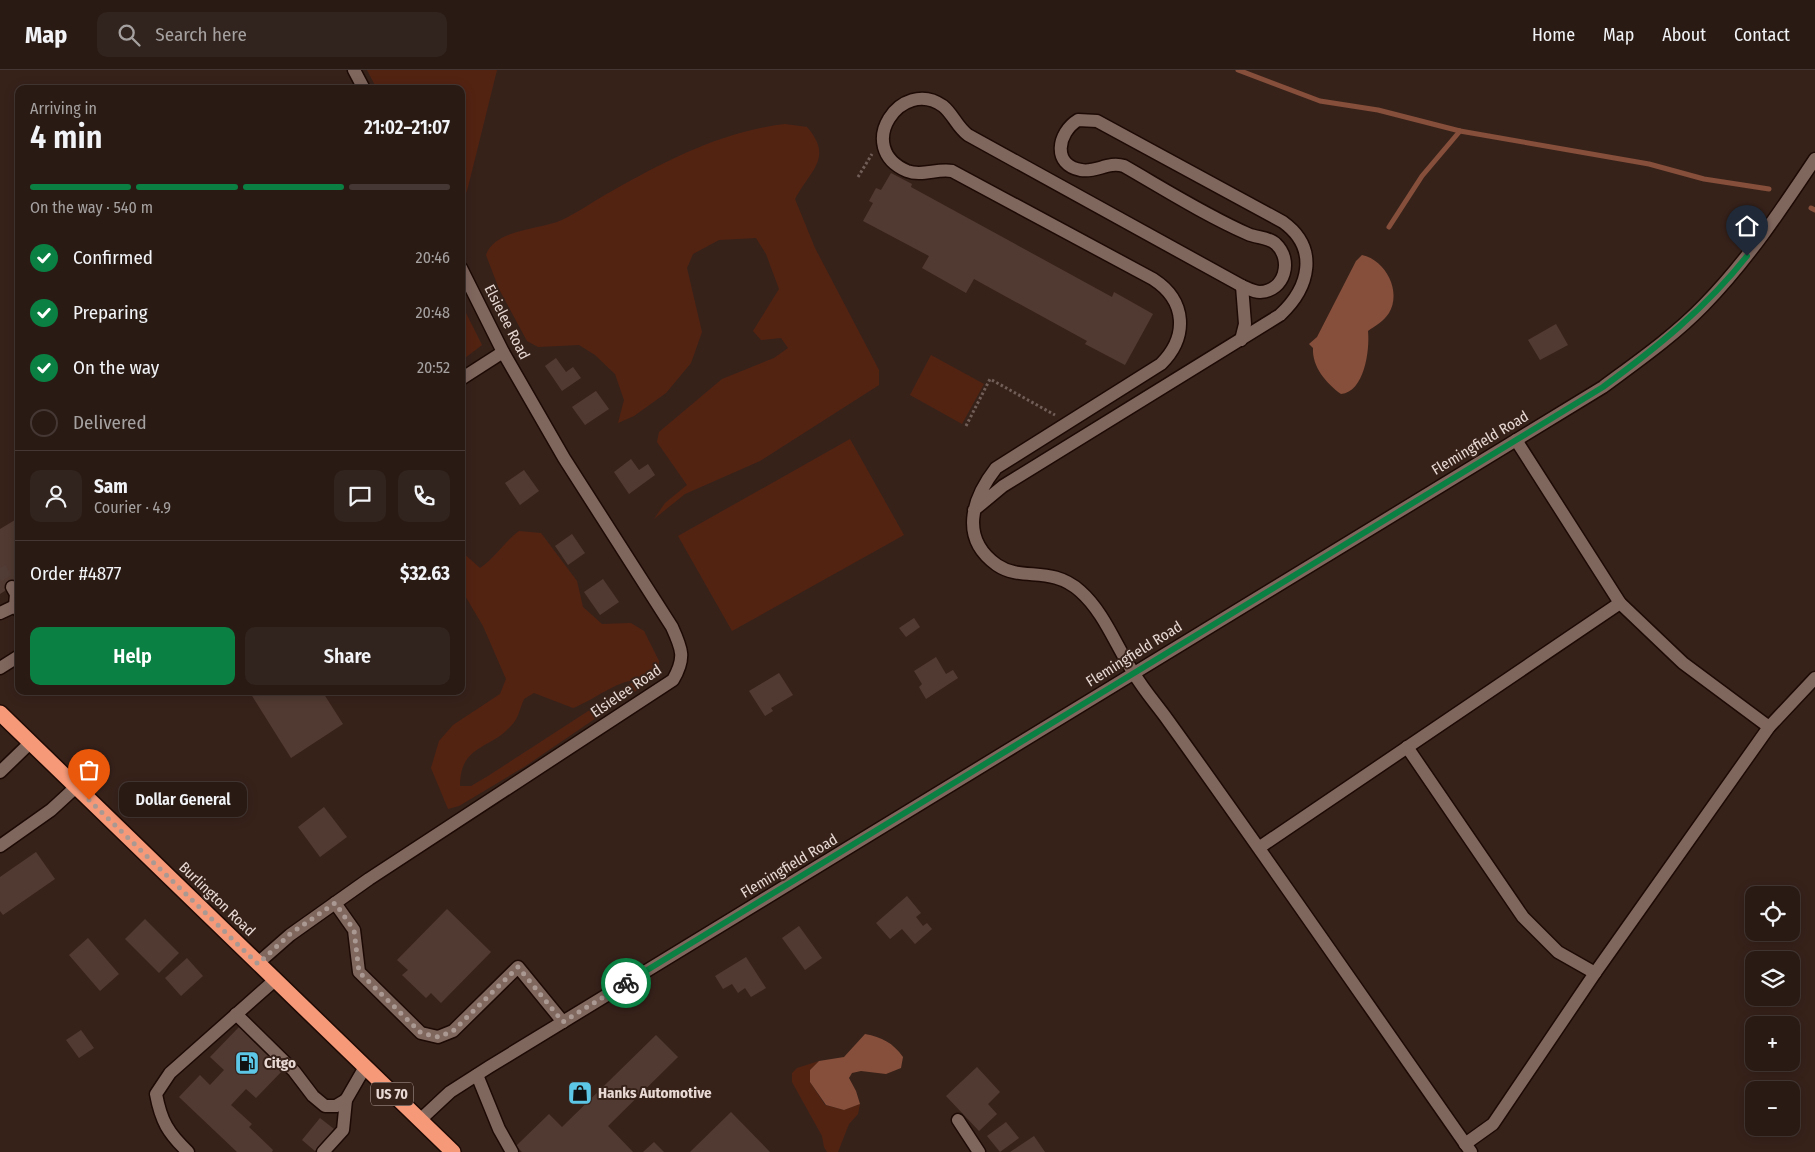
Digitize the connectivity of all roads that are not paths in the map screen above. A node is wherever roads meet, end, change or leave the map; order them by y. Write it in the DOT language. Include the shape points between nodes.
graph roads {
  1 [pos="354,70"];
  2 [pos="362,85"];
  3 [pos="1815,159"];
  4 [pos="465,276"];
  5 [pos="1242,286"];
  6 [pos="1241,340"];
  7 [pos="502,352"];
  8 [pos="465,376"];
  9 [pos="1516,440"];
  10 [pos="974,510"];
  11 [pos="12,587"];
  12 [pos="15,592"];
  13 [pos="1620,603"];
  14 [pos="15,609"];
  15 [pos="0,613"];
  16 [pos="15,659"];
  17 [pos="0,668"];
  18 [pos="1134,673"];
  19 [pos="1815,678"];
  20 [pos="0,713"];
  21 [pos="1769,727"];
  22 [pos="30,742"];
  23 [pos="1407,747"];
  24 [pos="0,772"];
  25 [pos="76,787"];
  26 [pos="0,846"];
  27 [pos="1260,847"];
  28 [pos="335,903"];
  29 [pos="258,964"];
  30 [pos="1595,973"];
  31 [pos="275,980"];
  32 [pos="236,1014"];
  33 [pos="563,1022"];
  34 [pos="365,1067"];
  35 [pos="477,1075"];
  36 [pos="346,1100"];
  37 [pos="420,1120"];
  38 [pos="958,1120"];
  39 [pos="1468,1148"];
  40 [pos="188,1152"];
  41 [pos="323,1152"];
  42 [pos="453,1152"];
  43 [pos="512,1152"];
  44 [pos="979,1152"];
  1 -- 2 [label="street"];
  3 -- 9 [label="street, Flemingfield Road" via="1756,245 1702,307 1673,334 1603,387"];
  4 -- 7 [label="street, Elsielee Road"];
  5 -- 6 [label="street" via="1245,324"];
  5 -- 6 [label="street" via="1258,292 1276,286 1282,279 1286,270 1285,258 1274,242 1248,234 1124,166 1111,164 1082,170 1075,168 1067,162 1060,148 1064,131 1078,120 1097,121 1283,222 1298,235 1306,255 1306,276 1301,288 1280,315"];
  5 -- 10 [label="street" via="968,135 943,106 922,99 900,106 886,121 883,142 892,160 917,173 952,171 1153,280 1170,293 1180,319 1178,343 1161,364 996,468"];
  6 -- 10 [label="street" via="1003,486"];
  7 -- 8 [label="street"];
  7 -- 28 [label="street, Elsielee Road" via="564,458 672,627 681,648 682,663 673,680"];
  9 -- 13 [label="street"];
  9 -- 18 [label="street, Flemingfield Road"];
  10 -- 18 [label="street" via="975,535 985,553 1005,569 1050,575 1078,589 1096,610"];
  11 -- 12 [label="street"];
  13 -- 21 [label="street" via="1682,663"];
  13 -- 23 [label="street"];
  14 -- 15 [label="street"];
  16 -- 17 [label="street"];
  18 -- 27 [label="street"];
  18 -- 33 [label="street, Flemingfield Road"];
  19 -- 21 [label="street"];
  20 -- 22 [label="highway, Burlington Road / US 70"];
  21 -- 30 [label="street"];
  22 -- 24 [label="street"];
  22 -- 25 [label="highway, Burlington Road / US 70"];
  23 -- 27 [label="street"];
  23 -- 30 [label="street" via="1523,917 1558,952"];
  25 -- 26 [label="street" via="51,810"];
  25 -- 29 [label="highway, Burlington Road / US 70"];
  27 -- 39 [label="street"];
  28 -- 29 [label="street, Elsielee Road" via="290,934"];
  28 -- 33 [label="street" via="354,930 359,972 421,1033 438,1037 453,1031 518,967"];
  29 -- 31 [label="highway, Burlington Road / US 70"];
  30 -- 39 [label="street" via="1493,1124"];
  31 -- 32 [label="street"];
  31 -- 34 [label="highway, Burlington Road / US 70"];
  32 -- 36 [label="street" via="294,1071 324,1106 336,1106"];
  32 -- 40 [label="street" via="170,1073 156,1094 161,1117 174,1138"];
  33 -- 35 [label="street, Flemingfield Road"];
  34 -- 36 [label="street"];
  34 -- 37 [label="highway, Burlington Road / US 70"];
  35 -- 37 [label="street, Flemingfield Road" via="450,1092"];
  35 -- 43 [label="street"];
  36 -- 41 [label="street" via="343,1130"];
  37 -- 42 [label="highway, Burlington Road / US 70"];
  38 -- 44 [label="street"];
}
